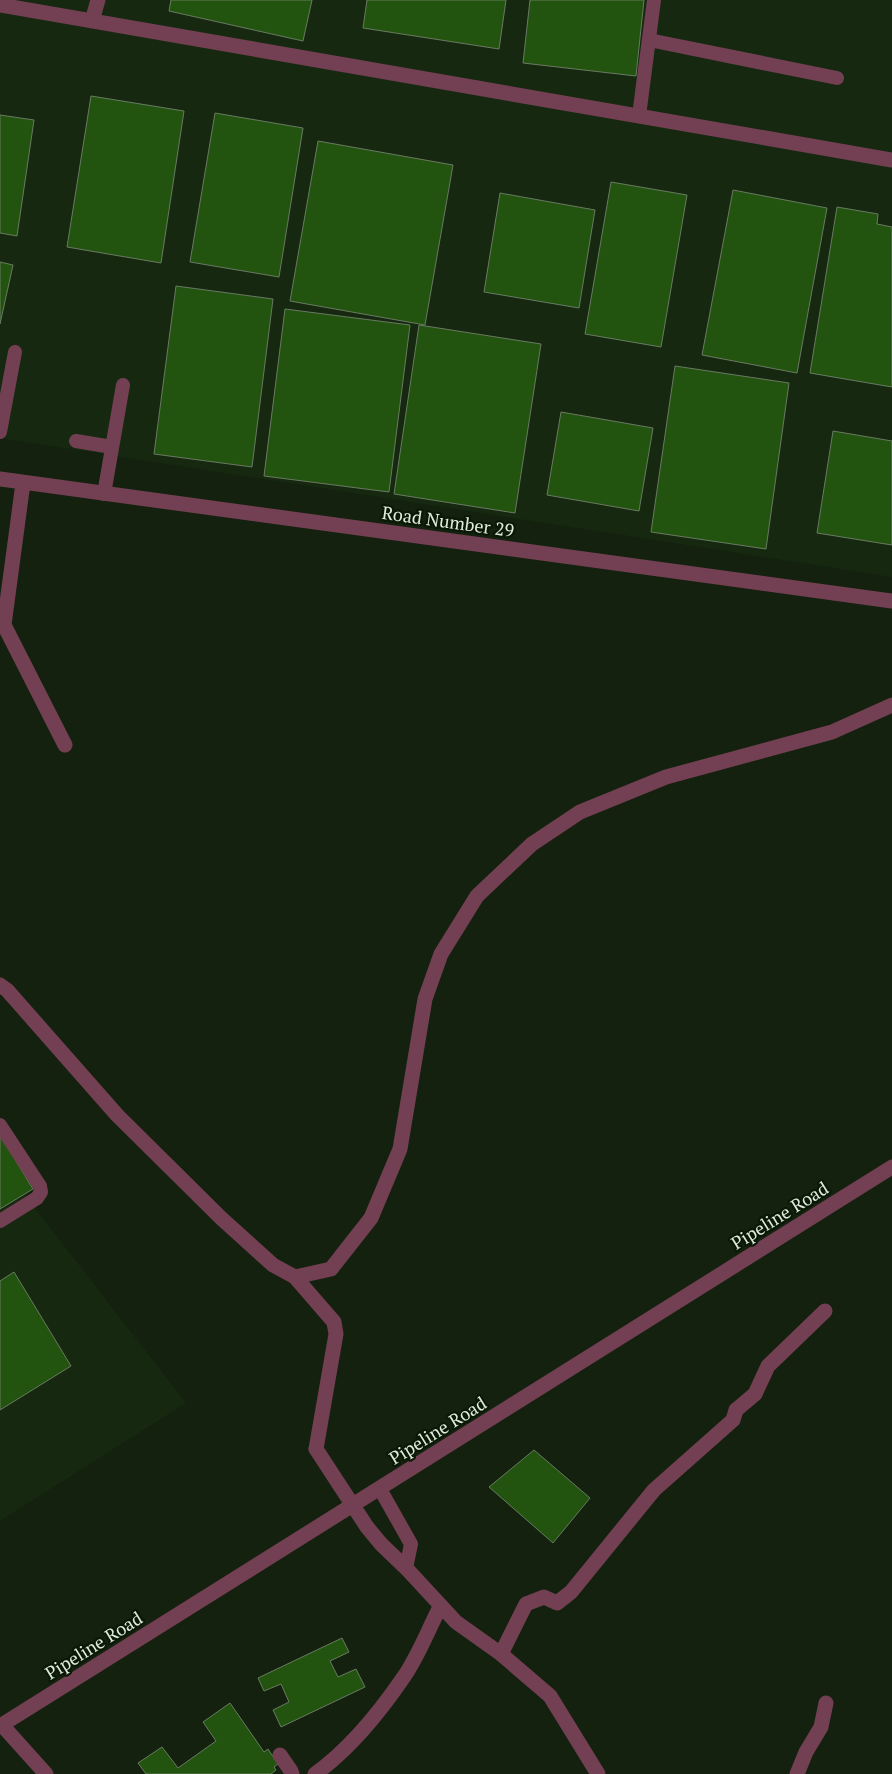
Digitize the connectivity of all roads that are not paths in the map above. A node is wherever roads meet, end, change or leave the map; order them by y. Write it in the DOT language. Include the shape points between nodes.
graph roads {
  1 [pos="98,0"];
  2 [pos="654,0"];
  3 [pos="0,5"];
  4 [pos="92,21"];
  5 [pos="649,40"];
  6 [pos="837,78"];
  7 [pos="639,116"];
  8 [pos="892,160"];
  9 [pos="15,352"];
  10 [pos="123,385"];
  11 [pos="0,432"];
  12 [pos="76,441"];
  13 [pos="112,447"];
  14 [pos="0,479"];
  15 [pos="23,483"];
  16 [pos="104,494"];
  17 [pos="892,601"];
  18 [pos="892,704"];
  19 [pos="65,745"];
  20 [pos="0,985"];
  21 [pos="0,1125"];
  22 [pos="892,1168"];
  23 [pos="0,1221"];
  24 [pos="295,1277"];
  25 [pos="825,1312"];
  26 [pos="380,1489"];
  27 [pos="406,1568"];
  28 [pos="440,1607"];
  29 [pos="501,1654"];
  30 [pos="826,1703"];
  31 [pos="1,1726"];
  32 [pos="280,1755"];
  33 [pos="46,1774"];
  34 [pos="292,1774"];
  35 [pos="315,1774"];
  36 [pos="598,1774"];
  37 [pos="797,1774"];
  1 -- 4 [label="street"];
  2 -- 5 [label="lane"];
  3 -- 4 [label="street"];
  4 -- 7 [label="street"];
  5 -- 6 [label="lane"];
  5 -- 7 [label="lane"];
  7 -- 8 [label="street"];
  9 -- 11 [label="lane"];
  10 -- 13 [label="lane"];
  12 -- 13 [label="lane"];
  13 -- 16 [label="lane"];
  14 -- 15 [label="street, Road Number 29"];
  15 -- 16 [label="street, Road Number 29"];
  15 -- 19 [label="street" via="4,625"];
  16 -- 17 [label="street, Road Number 29"];
  18 -- 24 [label="street" via="832,732 666,776 580,812 532,844 476,896 441,954 425,999 400,1149 371,1218 331,1269"];
  20 -- 24 [label="street" via="117,1115 186,1184 273,1265"];
  21 -- 23 [label="lane" via="41,1192 37,1198"];
  22 -- 26 [label="street, Pipeline Road"];
  24 -- 27 [label="street, bridge" via="334,1322 336,1334 316,1449 367,1527"];
  25 -- 29 [label="street" via="768,1366 755,1394 736,1410 733,1420 654,1490 571,1592 557,1603 544,1597 526,1604"];
  26 -- 27 [label="lane" via="412,1544"];
  26 -- 31 [label="street, Pipeline Road"];
  27 -- 28 [label="street"];
  28 -- 29 [label="street"];
  28 -- 35 [label="street" via="399,1684 367,1726"];
  29 -- 36 [label="street" via="550,1696"];
  30 -- 37 [label="street" via="821,1727"];
  31 -- 33 [label="street"];
  32 -- 34 [label="street"];
}
